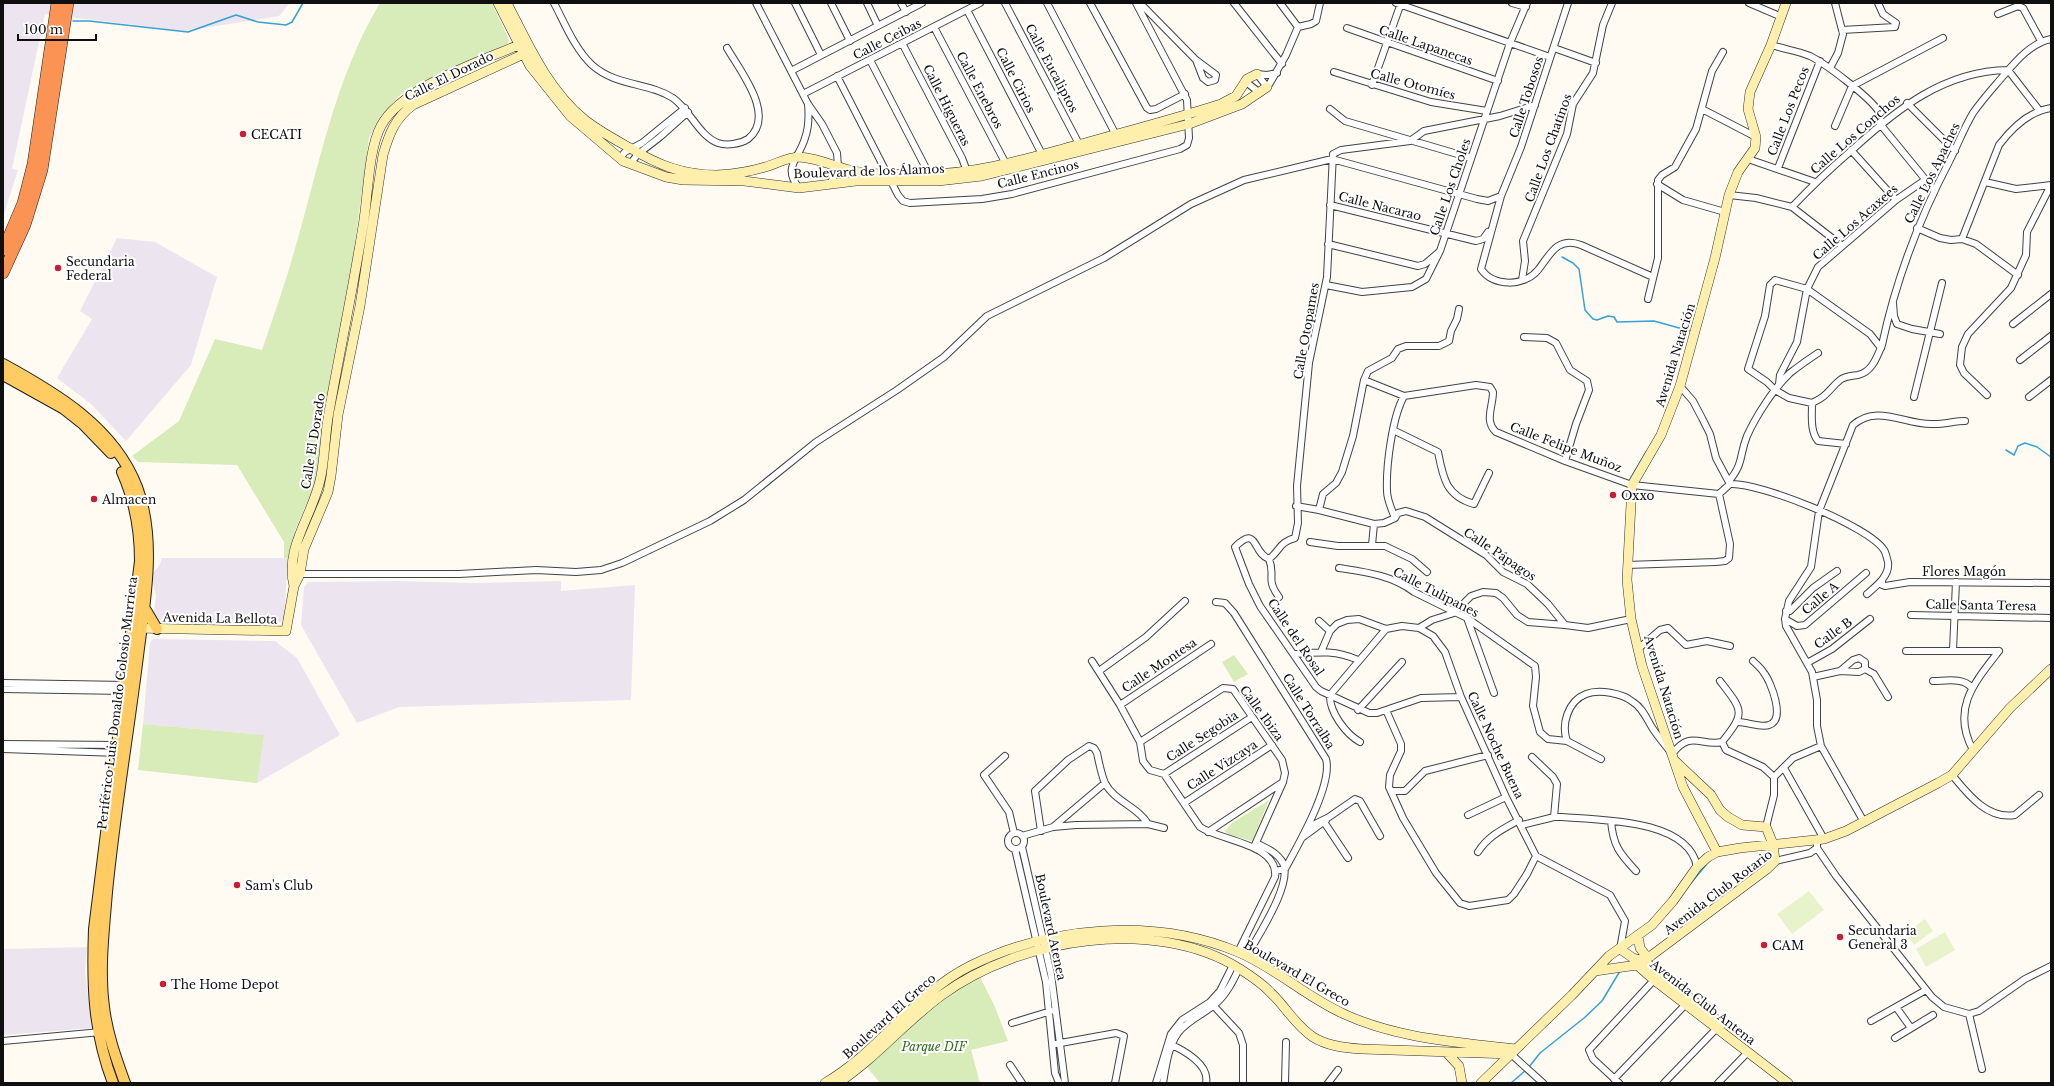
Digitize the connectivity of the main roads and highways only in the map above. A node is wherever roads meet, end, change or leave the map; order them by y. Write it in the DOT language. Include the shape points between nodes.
graph roads {
  1 [pos="57,3"];
  2 [pos="68,3"];
  3 [pos="3,250"];
  4 [pos="3,273"];
  5 [pos="3,364"];
  6 [pos="3,375"];
  7 [pos="144,607"];
  8 [pos="137,628"];
  9 [pos="157,629"];
  10 [pos="103,1031"];
  11 [pos="114,1083"];
  12 [pos="125,1083"];
  1 -- 3 [label="highway" via="31,171 23,203"];
  2 -- 4 [label="highway" via="42,170 25,225"];
  5 -- 7 [label="main road, Periférico Luis Donaldo Colosio Murrieta" via="85,416 104,434 120,455 137,486 144,511 148,561"];
  6 -- 8 [label="main road, Periférico Luis Donaldo Colosio Murrieta" via="64,409 83,424 111,453 121,470 134,500 140,538"];
  7 -- 8 [label="main road, Periférico Luis Donaldo Colosio Murrieta"];
  7 -- 9 [label="main road"];
  8 -- 10 [label="main road, Periférico Luis Donaldo Colosio Murrieta" via="94,929 93,995"];
  10 -- 11 [label="main road, Periférico Luis Donaldo Colosio Murrieta"];
  10 -- 12 [label="main road, Periférico Luis Donaldo Colosio Murrieta"];
}
